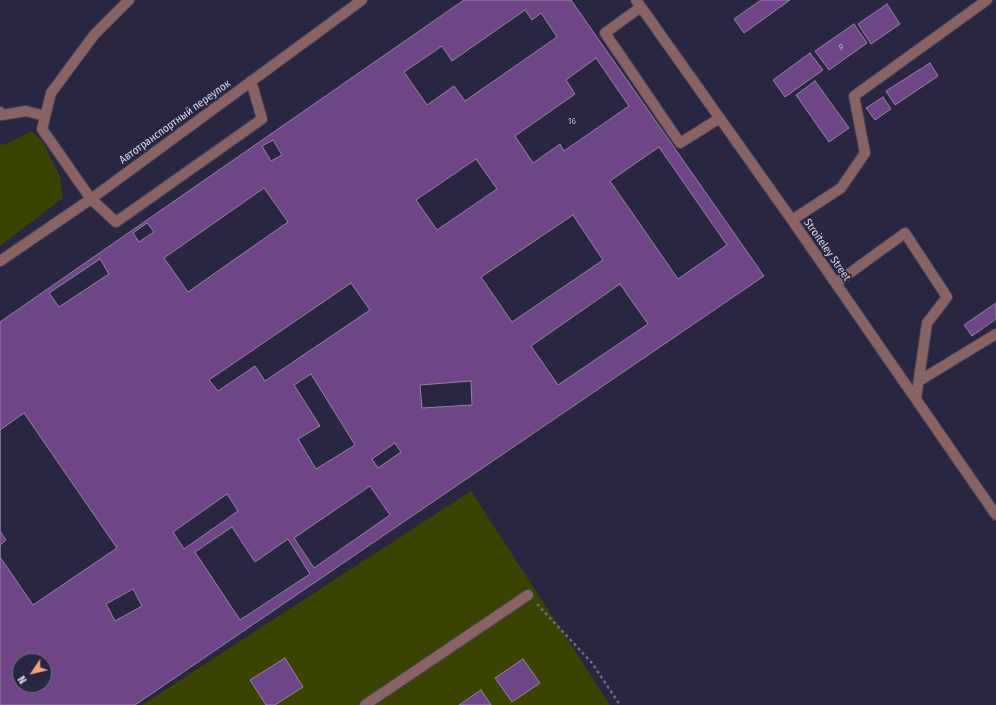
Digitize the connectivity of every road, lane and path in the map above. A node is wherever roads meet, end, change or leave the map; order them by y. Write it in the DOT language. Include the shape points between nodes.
graph roads {
  1 [pos="129,0"];
  2 [pos="362,0"];
  3 [pos="987,0"];
  4 [pos="639,4"];
  5 [pos="251,82"];
  6 [pos="1,114"];
  7 [pos="45,116"];
  8 [pos="720,118"];
  9 [pos="91,199"];
  10 [pos="792,220"];
  11 [pos="0,261"];
  12 [pos="836,283"];
  13 [pos="996,334"];
  14 [pos="919,381"];
  15 [pos="916,399"];
  16 [pos="996,515"];
  17 [pos="528,595"];
  18 [pos="364,705"];
  19 [pos="620,705"];
  1 -- 7 [label="street" via="94,35 51,93"];
  2 -- 5 [label="street, Автотранспортный переулок"];
  3 -- 10 [label="street" via="854,96 865,153 841,188"];
  4 -- 8 [label="street, Stroiteley Street"];
  4 -- 8 [label="street" via="605,33 680,143"];
  5 -- 9 [label="street, Автотранспортный переулок"];
  5 -- 9 [label="street" via="262,119 116,222"];
  6 -- 7 [label="street" via="26,111"];
  7 -- 9 [label="street" via="42,129"];
  8 -- 10 [label="street, Stroiteley Street"];
  9 -- 11 [label="street, Автотранспортный переулок"];
  10 -- 12 [label="street, Stroiteley Street"];
  12 -- 14 [label="street" via="905,234 947,296 927,323"];
  12 -- 15 [label="street, Stroiteley Street"];
  13 -- 14 [label="street"];
  14 -- 15 [label="street"];
  15 -- 16 [label="street, Stroiteley Street"];
  17 -- 18 [label="street"];
  17 -- 19 [label="path" via="592,663"];
}
